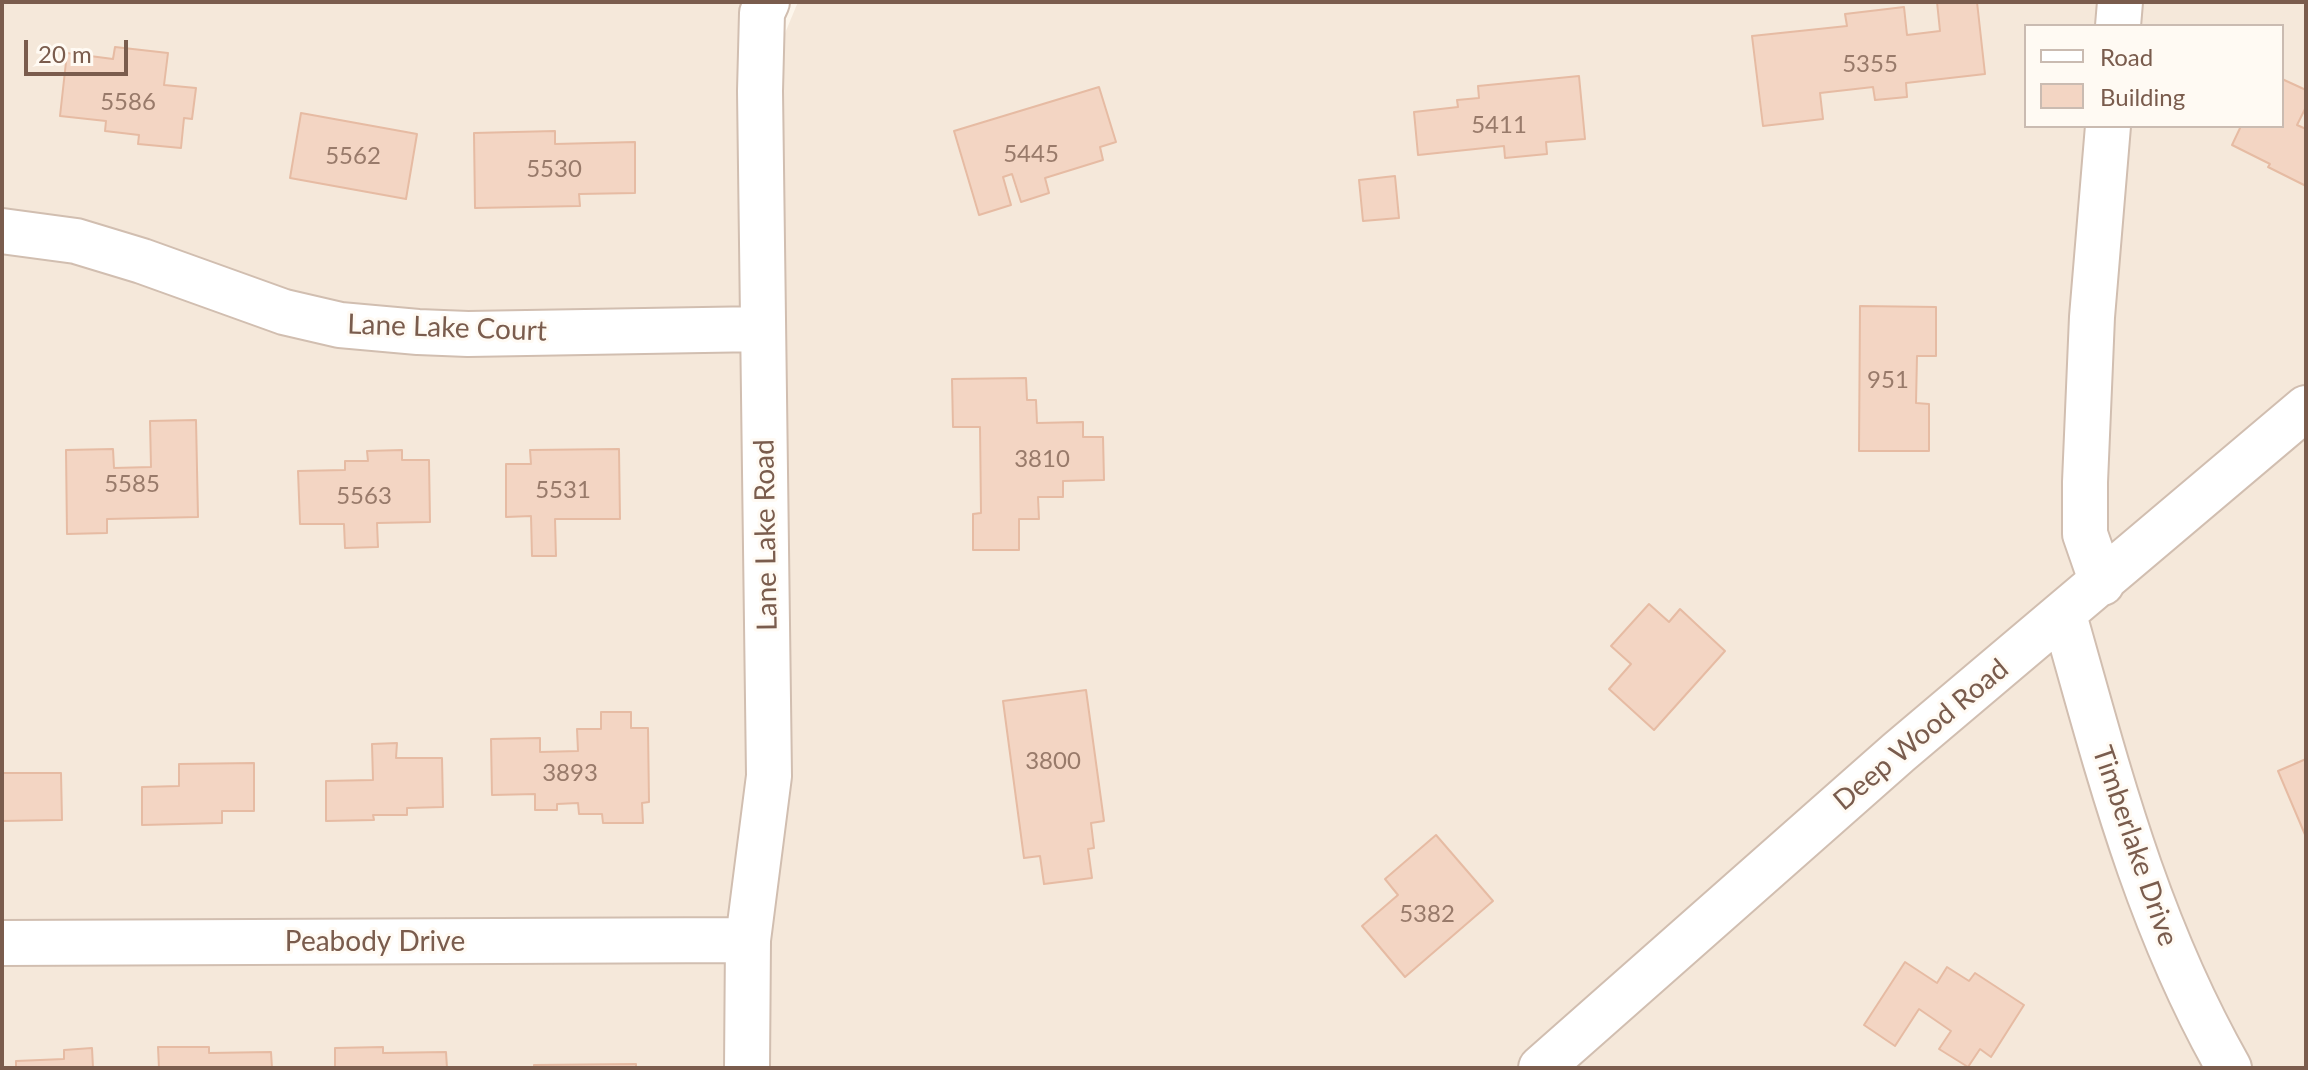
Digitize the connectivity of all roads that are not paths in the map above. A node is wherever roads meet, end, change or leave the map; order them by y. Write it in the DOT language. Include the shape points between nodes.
graph roads {
  1 [pos="767,2"];
  2 [pos="2120,2"];
  3 [pos="2118,24"];
  4 [pos="2108,128"];
  5 [pos="2,231"];
  6 [pos="762,329"];
  7 [pos="2306,408"];
  8 [pos="2102,583"];
  9 [pos="2064,615"];
  10 [pos="748,940"];
  11 [pos="2,943"];
  12 [pos="747,1068"];
  13 [pos="1541,1068"];
  14 [pos="2229,1068"];
  1 -- 6 [label="street, Lane Lake Road" via="762,13 760,91"];
  2 -- 3 [label="street"];
  4 -- 8 [label="street" via="2085,482 2085,534"];
  5 -- 6 [label="street, Lane Lake Court" via="76,241 284,312 340,325 468,334"];
  6 -- 10 [label="street, Lane Lake Road" via="769,776"];
  7 -- 8 [label="street, Deep Wood Road"];
  8 -- 9 [label="street, Deep Wood Road"];
  9 -- 13 [label="street, Deep Wood Road" via="1756,876"];
  9 -- 14 [label="street, Timberlake Drive" via="2144,885 2176,965"];
  10 -- 11 [label="street, Peabody Drive"];
  10 -- 12 [label="street, Lane Lake Road"];
}
